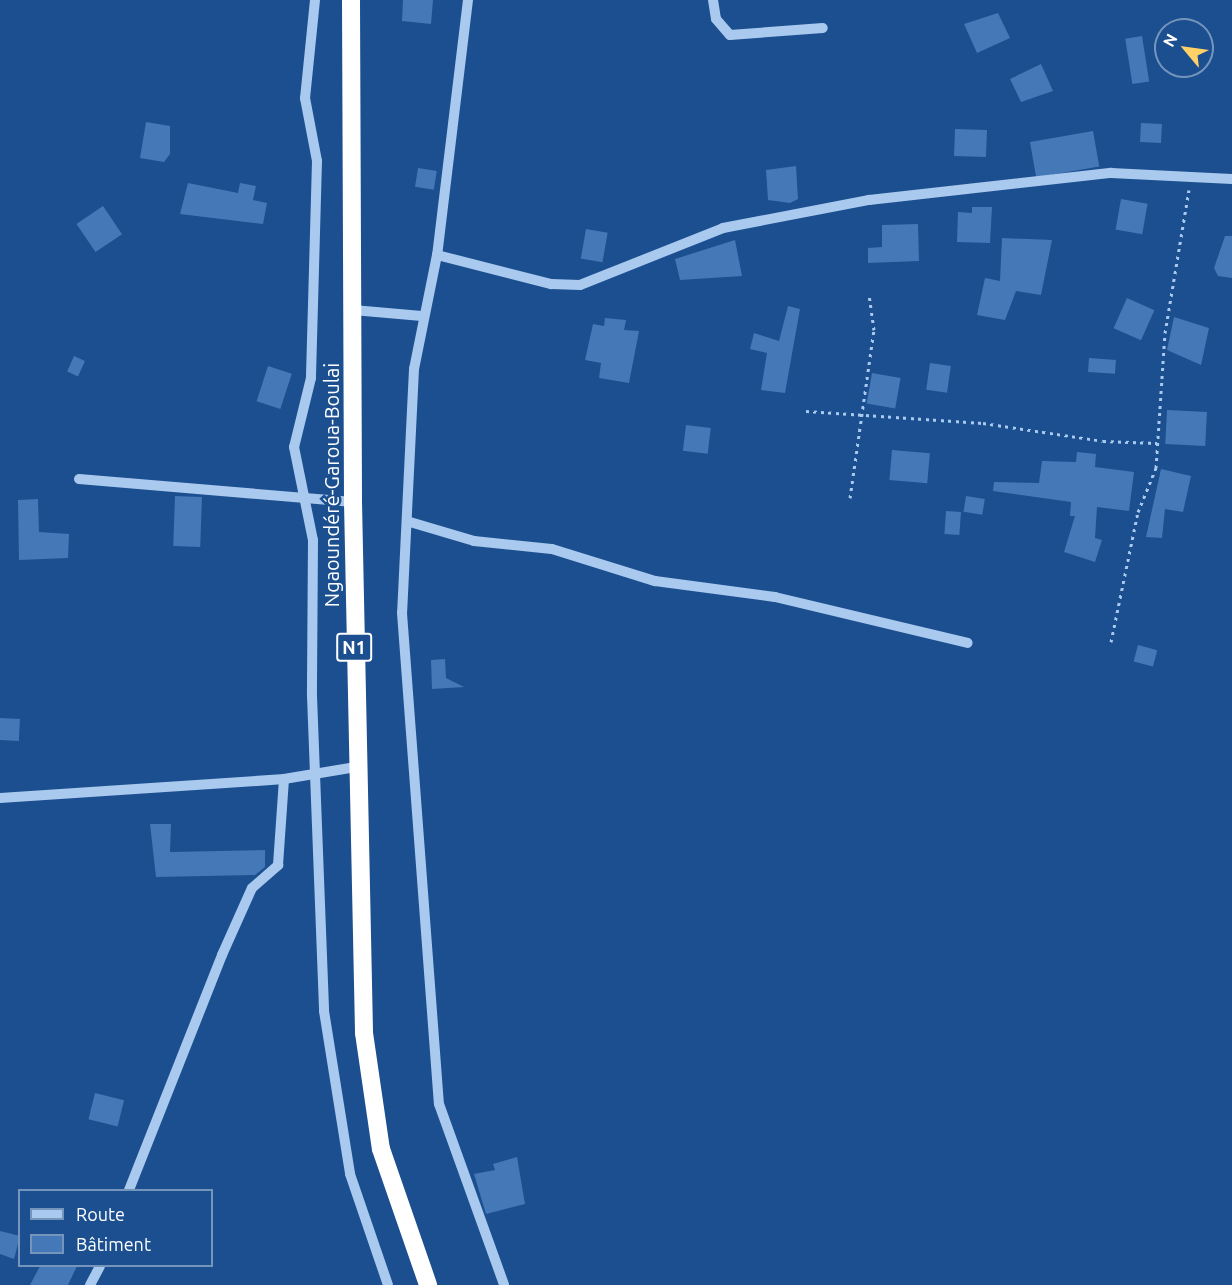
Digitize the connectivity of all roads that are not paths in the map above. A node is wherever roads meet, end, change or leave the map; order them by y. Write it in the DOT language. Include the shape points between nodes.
graph roads {
  1 [pos="315,0"];
  2 [pos="351,0"];
  3 [pos="468,0"];
  4 [pos="713,0"];
  5 [pos="823,28"];
  6 [pos="1232,179"];
  7 [pos="437,255"];
  8 [pos="353,310"];
  9 [pos="423,316"];
  10 [pos="79,479"];
  11 [pos="306,500"];
  12 [pos="353,502"];
  13 [pos="410,522"];
  14 [pos="968,643"];
  15 [pos="356,767"];
  16 [pos="317,774"];
  17 [pos="284,779"];
  18 [pos="0,798"];
  19 [pos="130,1189"];
  20 [pos="99,1267"];
  21 [pos="90,1285"];
  22 [pos="388,1285"];
  23 [pos="428,1285"];
  24 [pos="504,1285"];
  1 -- 11 [label="street" via="305,98 317,161 312,367 294,436"];
  2 -- 8 [label="highway, Ngaoundéré-Garoua-Boulai / N1"];
  3 -- 7 [label="street"];
  4 -- 5 [label="street" via="716,19 730,35"];
  6 -- 7 [label="street" via="1111,173 869,200 723,228 580,285 542,282"];
  7 -- 9 [label="street"];
  8 -- 9 [label="street"];
  8 -- 12 [label="highway, Ngaoundéré-Garoua-Boulai / N1"];
  9 -- 13 [label="street" via="409,442"];
  10 -- 11 [label="street"];
  11 -- 12 [label="street"];
  11 -- 16 [label="street" via="313,540"];
  12 -- 15 [label="highway, Ngaoundéré-Garoua-Boulai / N1"];
  13 -- 14 [label="street" via="474,541 552,549 655,581 775,597"];
  13 -- 24 [label="street" via="402,613 439,1104"];
  15 -- 16 [label="street"];
  15 -- 23 [label="highway, Ngaoundéré-Garoua-Boulai / N1" via="364,1034 381,1149"];
  16 -- 17 [label="street"];
  16 -- 22 [label="street" via="324,1011 335,1105 350,1174"];
  17 -- 18 [label="street"];
  17 -- 19 [label="street" via="278,865 252,888"];
  20 -- 21 [label="street"];
}
